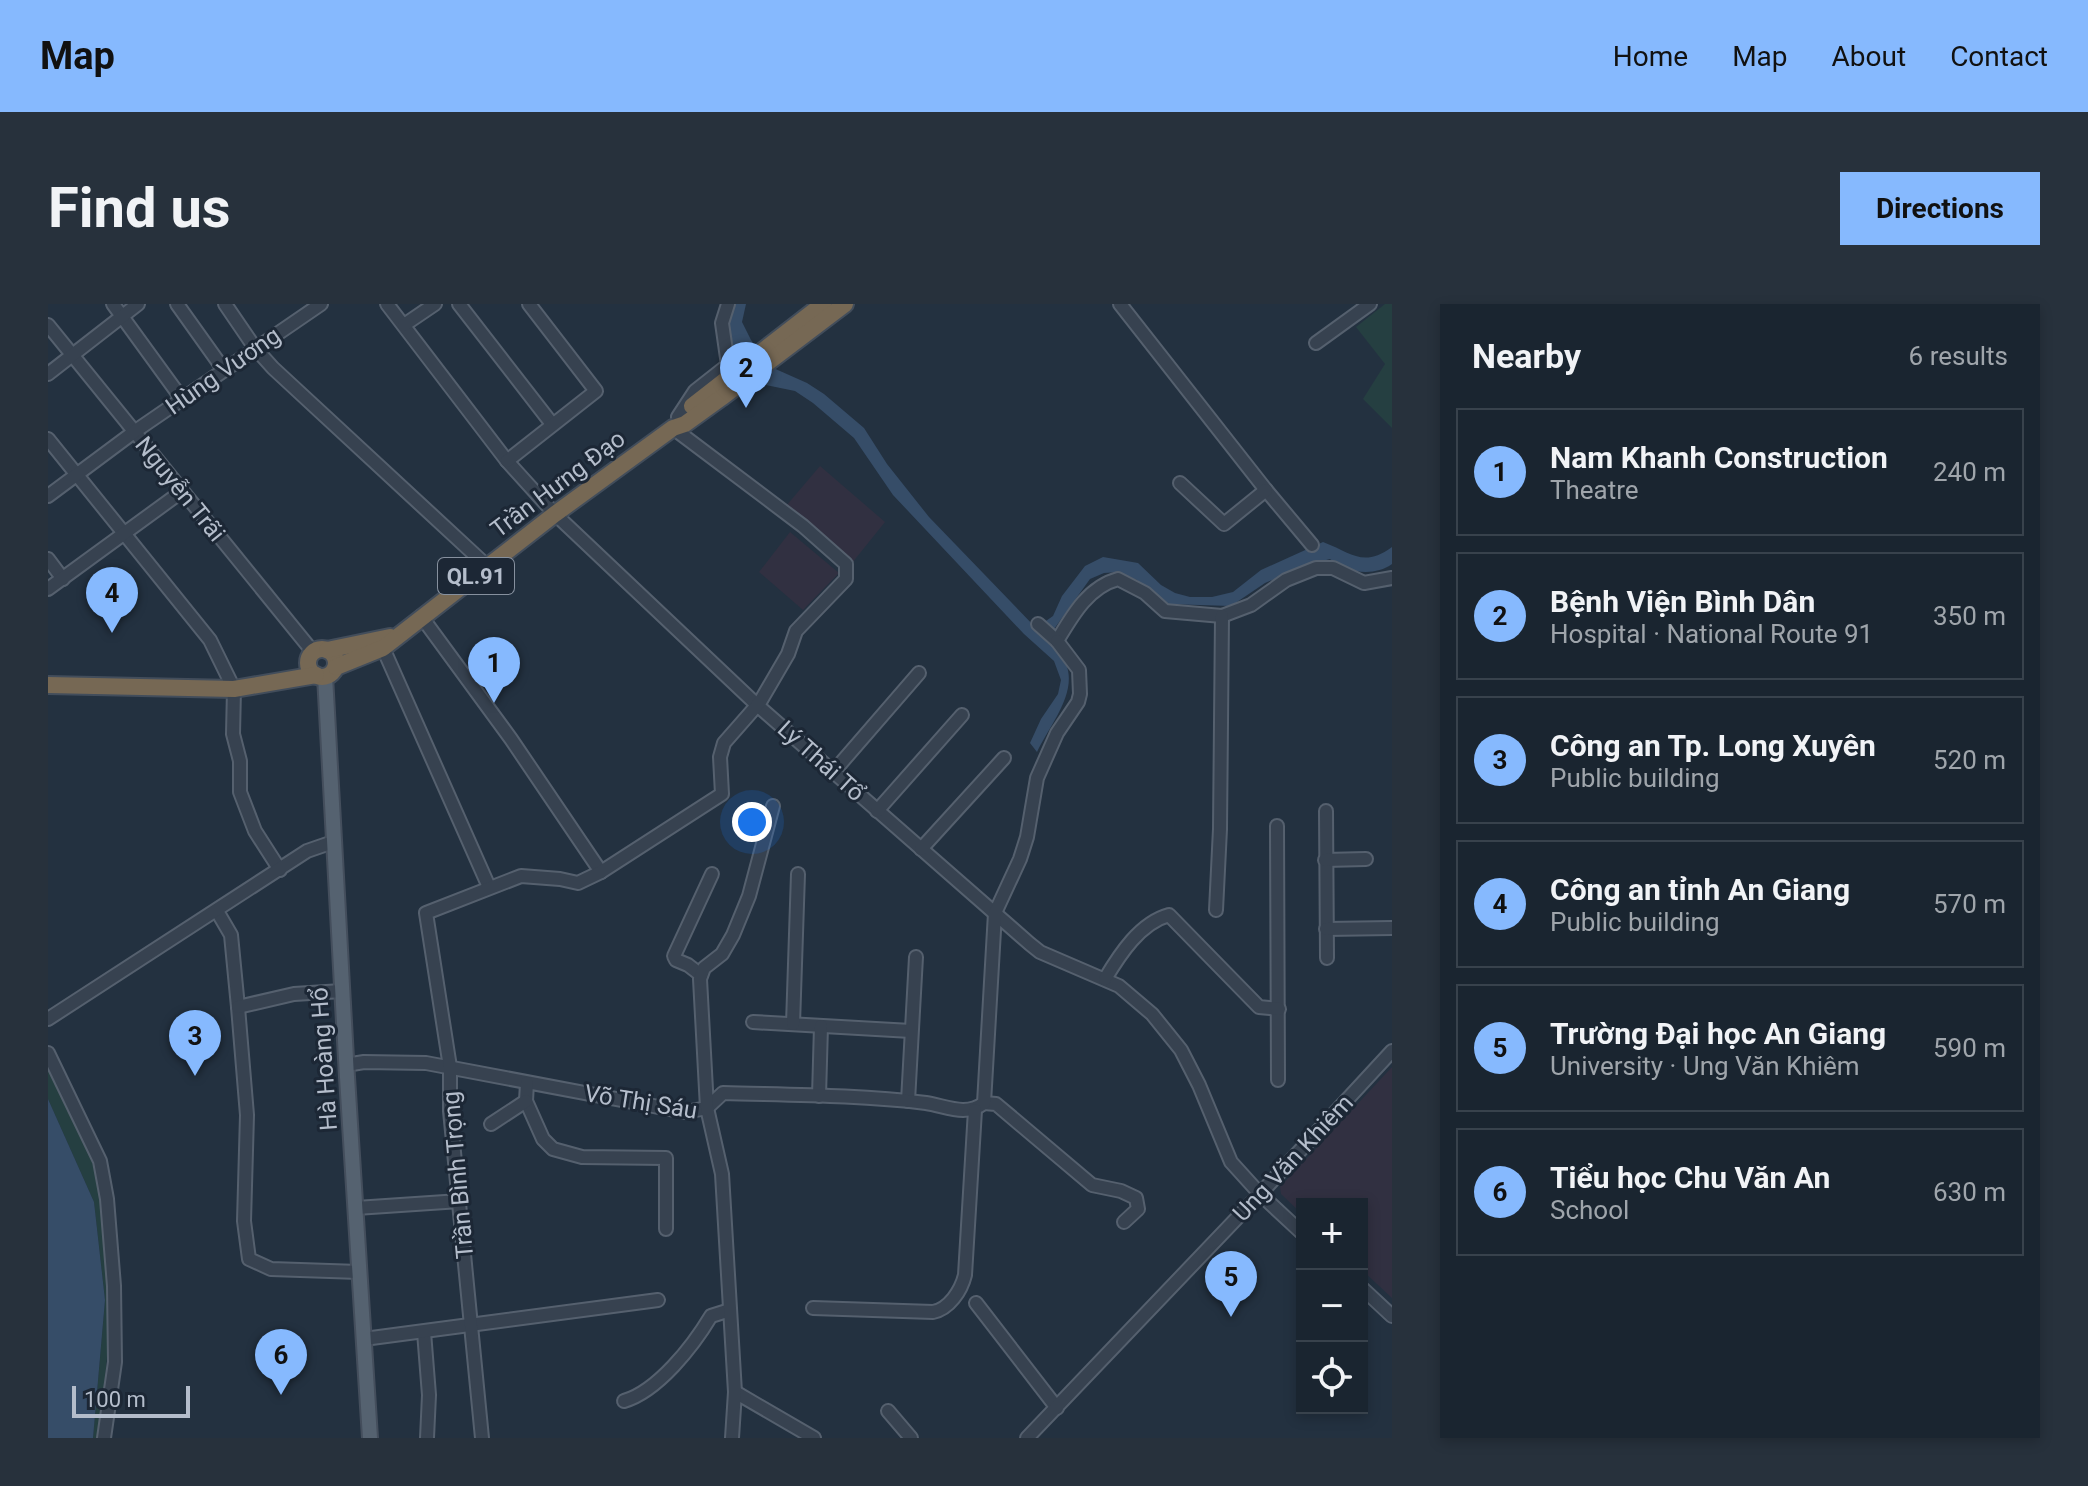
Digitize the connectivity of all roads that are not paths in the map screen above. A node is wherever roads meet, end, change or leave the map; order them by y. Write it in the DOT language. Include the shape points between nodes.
graph roads {
  1 [pos="113,304"];
  2 [pos="138,304"];
  3 [pos="177,304"];
  4 [pos="225,304"];
  5 [pos="321,304"];
  6 [pos="387,304"];
  7 [pos="435,304"];
  8 [pos="459,304"];
  9 [pos="529,304"];
  10 [pos="728,304"];
  11 [pos="823,304"];
  12 [pos="845,304"];
  13 [pos="1120,304"];
  14 [pos="1370,304"];
  15 [pos="122,317"];
  16 [pos="48,325"];
  17 [pos="404,325"];
  18 [pos="1316,343"];
  19 [pos="778,347"];
  20 [pos="255,348"];
  21 [pos="73,355"];
  22 [pos="224,370"];
  23 [pos="48,374"];
  24 [pos="182,399"];
  25 [pos="676,422"];
  26 [pos="552,424"];
  27 [pos="134,432"];
  28 [pos="48,439"];
  29 [pos="507,461"];
  30 [pos="77,473"];
  31 [pos="1180,483"];
  32 [pos="1266,490"];
  33 [pos="181,492"];
  34 [pos="48,496"];
  35 [pos="555,514"];
  36 [pos="124,534"];
  37 [pos="1312,545"];
  38 [pos="48,559"];
  39 [pos="488,567"];
  40 [pos="1392,578"];
  41 [pos="63,579"];
  42 [pos="48,589"];
  43 [pos="421,616"];
  44 [pos="1222,616"];
  45 [pos="1038,624"];
  46 [pos="1056,639"];
  47 [pos="389,642"];
  48 [pos="317,652"];
  49 [pos="326,673"];
  50 [pos="919,673"];
  51 [pos="51,681"];
  52 [pos="234,689"];
  53 [pos="757,705"];
  54 [pos="962,715"];
  55 [pos="1004,758"];
  56 [pos="835,770"];
  57 [pos="773,806"];
  58 [pos="877,811"];
  59 [pos="1326,811"];
  60 [pos="1277,826"];
  61 [pos="333,842"];
  62 [pos="921,849"];
  63 [pos="1366,859"];
  64 [pos="1325,860"];
  65 [pos="280,870"];
  66 [pos="601,872"];
  67 [pos="712,874"];
  68 [pos="798,874"];
  69 [pos="489,887"];
  70 [pos="1216,910"];
  71 [pos="217,911"];
  72 [pos="995,913"];
  73 [pos="1392,928"];
  74 [pos="1326,929"];
  75 [pos="916,957"];
  76 [pos="1327,958"];
  77 [pos="701,975"];
  78 [pos="1105,979"];
  79 [pos="342,991"];
  80 [pos="238,1007"];
  81 [pos="1279,1009"];
  82 [pos="48,1019"];
  83 [pos="753,1022"];
  84 [pos="793,1024"];
  85 [pos="821,1026"];
  86 [pos="911,1031"];
  87 [pos="1392,1051"];
  88 [pos="48,1053"];
  89 [pos="346,1065"];
  90 [pos="450,1067"];
  91 [pos="1278,1080"];
  92 [pos="527,1083"];
  93 [pos="819,1096"];
  94 [pos="526,1101"];
  95 [pos="908,1101"];
  96 [pos="980,1107"];
  97 [pos="707,1108"];
  98 [pos="491,1124"];
  99 [pos="1260,1194"];
  100 [pos="460,1201"];
  101 [pos="356,1208"];
  102 [pos="1124,1222"];
  103 [pos="1296,1227"];
  104 [pos="666,1229"];
  105 [pos="359,1272"];
  106 [pos="1368,1294"];
  107 [pos="658,1300"];
  108 [pos="976,1303"];
  109 [pos="813,1308"];
  110 [pos="730,1310"];
  111 [pos="1392,1316"];
  112 [pos="472,1327"];
  113 [pos="424,1332"];
  114 [pos="364,1339"];
  115 [pos="735,1392"];
  116 [pos="624,1401"];
  117 [pos="1057,1408"];
  118 [pos="888,1411"];
  119 [pos="104,1438"];
  120 [pos="370,1438"];
  121 [pos="427,1438"];
  122 [pos="482,1438"];
  123 [pos="732,1438"];
  124 [pos="814,1438"];
  125 [pos="911,1438"];
  126 [pos="1027,1438"];
  1 -- 15 [label="street"];
  2 -- 15 [label="street"];
  3 -- 22 [label="street"];
  4 -- 20 [label="street"];
  5 -- 20 [label="street, Hùng Vương"];
  6 -- 17 [label="street, Lý Thái Tổ"];
  7 -- 17 [label="street"];
  8 -- 26 [label="street"];
  9 -- 26 [label="street" via="596,391"];
  10 -- 25 [label="street" via="722,323 728,365 695,391"];
  11 -- 19 [label="highway, QL.91"];
  12 -- 19 [label="highway, QL.91"];
  13 -- 32 [label="street"];
  14 -- 18 [label="street"];
  15 -- 21 [label="street"];
  15 -- 24 [label="street"];
  16 -- 21 [label="street, Nguyễn Trãi"];
  17 -- 29 [label="street, Lý Thái Tổ"];
  19 -- 25 [label="highway, QL.91"];
  20 -- 22 [label="street, Hùng Vương"];
  20 -- 39 [label="street"];
  21 -- 23 [label="street"];
  21 -- 27 [label="street, Nguyễn Trãi"];
  22 -- 24 [label="street, Hùng Vương"];
  24 -- 27 [label="street, Hùng Vương"];
  25 -- 35 [label="highway, Trần Hưng Đạo / QL.91"];
  25 -- 53 [label="street" via="846,564 846,579 796,631"];
  26 -- 29 [label="street"];
  27 -- 30 [label="street, Hùng Vương"];
  27 -- 33 [label="street, Nguyễn Trãi"];
  28 -- 30 [label="street"];
  29 -- 35 [label="street, Lý Thái Tổ"];
  30 -- 34 [label="street, Hùng Vương"];
  30 -- 36 [label="street"];
  31 -- 32 [label="street" via="1224,524"];
  32 -- 37 [label="street"];
  33 -- 36 [label="street"];
  33 -- 48 [label="street, Nguyễn Trãi"];
  35 -- 39 [label="highway, Trần Hưng Đạo / QL.91"];
  35 -- 53 [label="street, Lý Thái Tổ"];
  36 -- 41 [label="street"];
  36 -- 52 [label="street" via="210,640"];
  38 -- 41 [label="street"];
  39 -- 43 [label="highway, Trần Hưng Đạo / QL.91"];
  40 -- 44 [label="street" via="1364,583 1333,568 1316,568"];
  41 -- 42 [label="street"];
  43 -- 47 [label="highway, Trần Hưng Đạo / QL.91"];
  43 -- 66 [label="street"];
  44 -- 46 [label="street" via="1165,611 1118,579 1088,597"];
  44 -- 70 [label="street"];
  45 -- 46 [label="street"];
  46 -- 72 [label="street" via="1079,670 1080,694 1037,778 1027,837"];
  47 -- 48 [label="highway, Trần Hưng Đạo / QL.91"];
  47 -- 49 [label="highway, Trần Hưng Đạo / QL.91"];
  47 -- 69 [label="street"];
  48 -- 49 [label="highway" via="308,665"];
  48 -- 49 [label="highway" via="335,657"];
  48 -- 52 [label="highway, Trần Hưng Đạo / QL.91" via="292,672"];
  49 -- 52 [label="highway, Trần Hưng Đạo / QL.91"];
  49 -- 61 [label="main road, Hà Hoàng Hổ"];
  50 -- 56 [label="street"];
  51 -- 52 [label="highway, Trần Hưng Đạo / QL.91"];
  52 -- 65 [label="street" via="240,792 255,831"];
  53 -- 56 [label="street, Lý Thái Tổ"];
  53 -- 66 [label="street" via="724,743 722,794"];
  54 -- 58 [label="street"];
  55 -- 62 [label="street"];
  56 -- 58 [label="street, Lý Thái Tổ"];
  57 -- 77 [label="street" via="733,935"];
  58 -- 62 [label="street, Lý Thái Tổ"];
  59 -- 64 [label="street"];
  60 -- 81 [label="street"];
  61 -- 65 [label="street" via="307,851"];
  61 -- 79 [label="main road, Hà Hoàng Hổ"];
  62 -- 72 [label="street, Lý Thái Tổ"];
  63 -- 64 [label="street"];
  64 -- 74 [label="street"];
  65 -- 71 [label="street"];
  66 -- 69 [label="street" via="578,883 521,876"];
  67 -- 77 [label="street" via="674,956"];
  68 -- 84 [label="street"];
  69 -- 90 [label="street, Trần Bình Trọng" via="426,913"];
  71 -- 80 [label="street" via="231,935"];
  71 -- 82 [label="street"];
  72 -- 78 [label="street, Lý Thái Tổ" via="1040,952"];
  72 -- 96 [label="street"];
  73 -- 74 [label="street"];
  74 -- 76 [label="street"];
  75 -- 86 [label="street"];
  77 -- 97 [label="street"];
  78 -- 81 [label="street" via="1122,951 1157,918 1169,915 1259,1007"];
  78 -- 99 [label="street, Lý Thái Tổ" via="1152,1014 1181,1050 1231,1162"];
  79 -- 80 [label="street" via="294,994"];
  79 -- 89 [label="main road, Hà Hoàng Hổ"];
  80 -- 105 [label="street" via="247,1115 244,1221 249,1259 271,1269"];
  81 -- 91 [label="street"];
  83 -- 84 [label="street"];
  84 -- 85 [label="street"];
  85 -- 86 [label="street"];
  85 -- 93 [label="street"];
  86 -- 95 [label="street"];
  87 -- 99 [label="street, Ung Văn Khiêm"];
  88 -- 119 [label="street" via="100,1161 107,1199 115,1362"];
  89 -- 90 [label="street, Võ Thị Sáu"];
  89 -- 101 [label="main road, Hà Hoàng Hổ"];
  90 -- 92 [label="street, Võ Thị Sáu"];
  90 -- 100 [label="street, Trần Bình Trọng"];
  92 -- 94 [label="street"];
  92 -- 97 [label="street, Võ Thị Sáu" via="685,1112"];
  93 -- 95 [label="street"];
  93 -- 97 [label="street" via="723,1093"];
  94 -- 98 [label="street"];
  94 -- 104 [label="street" via="553,1149 582,1157 666,1158"];
  95 -- 96 [label="street" via="952,1109"];
  96 -- 102 [label="street" via="996,1104 1092,1185 1136,1198 1138,1209"];
  96 -- 109 [label="street" via="965,1275 947,1305 933,1312"];
  97 -- 110 [label="street, Võ Thị Sáu" via="722,1174"];
  99 -- 103 [label="street, Lý Thái Tổ"];
  99 -- 117 [label="street, Ung Văn Khiêm"];
  100 -- 101 [label="street"];
  100 -- 112 [label="street, Trần Bình Trọng"];
  101 -- 105 [label="main road, Hà Hoàng Hổ"];
  105 -- 114 [label="main road, Hà Hoàng Hổ"];
  106 -- 111 [label="street"];
  107 -- 112 [label="street"];
  108 -- 117 [label="street"];
  110 -- 115 [label="street, Võ Thị Sáu"];
  110 -- 116 [label="street" via="711,1316 696,1341 659,1379"];
  112 -- 113 [label="street"];
  112 -- 122 [label="street, Trần Bình Trọng"];
  113 -- 114 [label="street"];
  113 -- 121 [label="street"];
  114 -- 120 [label="main road, Hà Hoàng Hổ"];
  115 -- 123 [label="street, Võ Thị Sáu"];
  115 -- 124 [label="street"];
  117 -- 126 [label="street, Ung Văn Khiêm"];
  118 -- 125 [label="street"];
}
